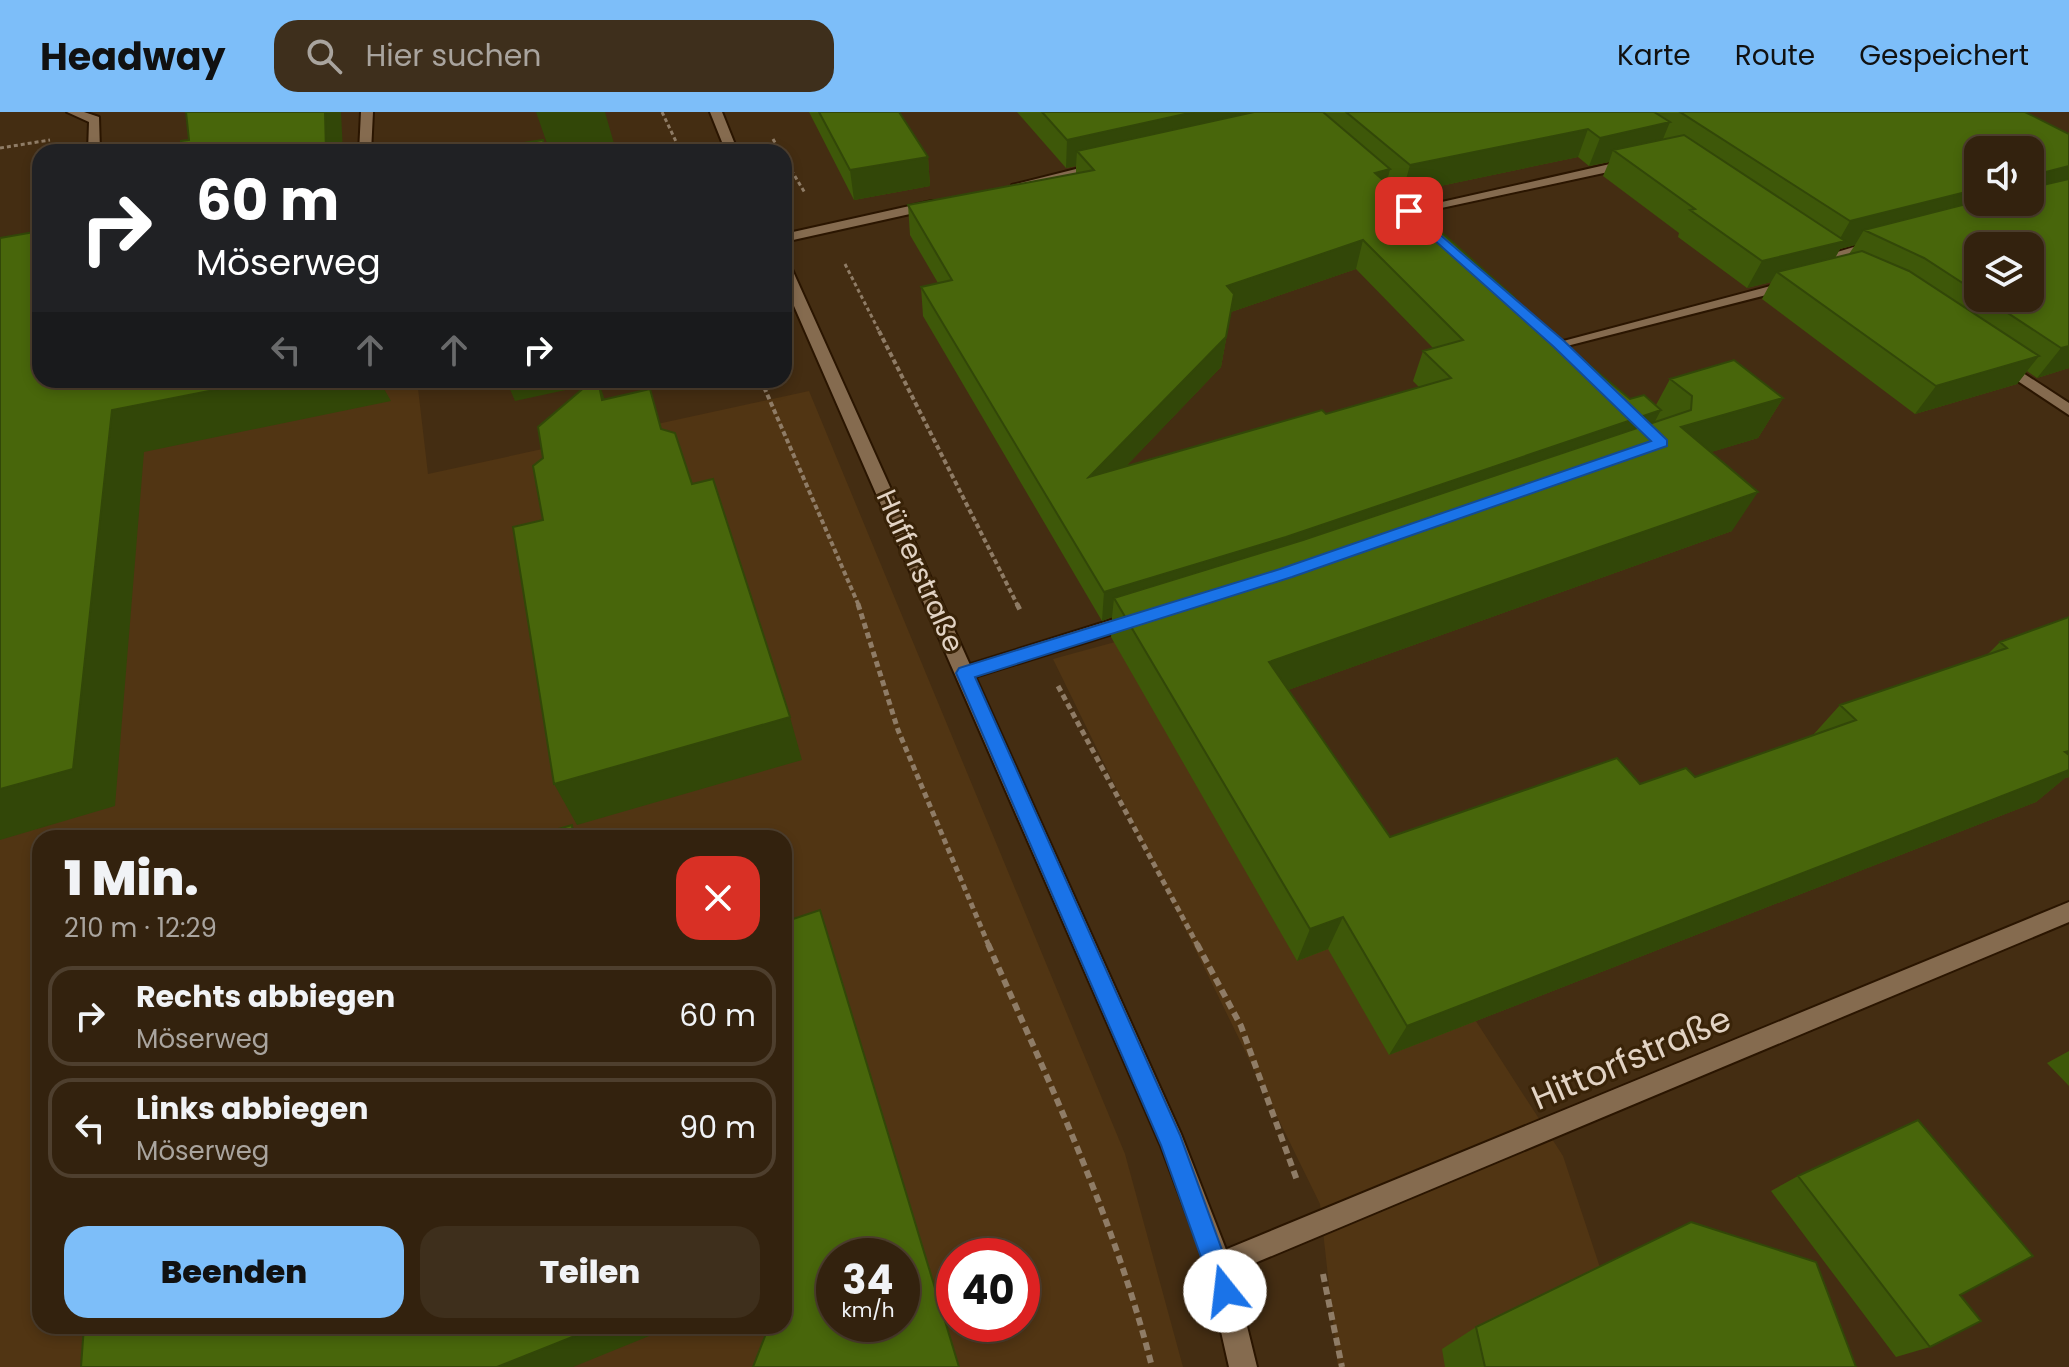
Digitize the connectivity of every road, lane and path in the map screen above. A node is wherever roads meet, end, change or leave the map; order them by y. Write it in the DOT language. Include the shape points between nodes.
graph roads {
  1 [pos="73,112"];
  2 [pos="367,112"];
  3 [pos="662,112"];
  4 [pos="714,114"];
  5 [pos="94,144"];
  6 [pos="365,144"];
  7 [pos="677,144"];
  8 [pos="728,144"];
  9 [pos="1643,161"];
  10 [pos="1121,162"];
  11 [pos="792,171"];
  12 [pos="998,190"];
  13 [pos="951,200"];
  14 [pos="1398,201"];
  15 [pos="1409,211"];
  16 [pos="1421,222"];
  17 [pos="828,228"];
  18 [pos="792,236"];
  19 [pos="1888,242"];
  20 [pos="1815,249"];
  21 [pos="1828,257"];
  22 [pos="1847,270"];
  23 [pos="1801,282"];
  24 [pos="792,285"];
  25 [pos="1559,344"];
  26 [pos="1990,356"];
  27 [pos="764,388"];
  28 [pos="2069,410"];
  29 [pos="1155,614"];
  30 [pos="1038,650"];
  31 [pos="965,673"];
  32 [pos="2069,912"];
  33 [pos="1313,1227"];
  34 [pos="1219,1265"];
  35 [pos="1152,1367"];
  36 [pos="1243,1367"];
  37 [pos="1342,1367"];
  1 -- 5 [label="street" via="95,120"];
  2 -- 6 [label="street"];
  3 -- 7 [label="path"];
  4 -- 8 [label="street"];
  9 -- 15 [label="street"];
  10 -- 12 [label="street"];
  11 -- 17 [label="path"];
  13 -- 17 [label="street"];
  14 -- 15 [label="street"];
  15 -- 16 [label="street"];
  17 -- 18 [label="street"];
  17 -- 30 [label="path"];
  19 -- 21 [label="street"];
  20 -- 21 [label="street"];
  21 -- 22 [label="street"];
  23 -- 25 [label="street"];
  24 -- 31 [label="street, Hüfferstraße"];
  26 -- 28 [label="street"];
  27 -- 35 [label="path" via="861,610 898,730 955,870 1076,1142 1135,1300"];
  29 -- 30 [label="street"];
  30 -- 31 [label="street"];
  30 -- 33 [label="path" via="1241,1026"];
  31 -- 34 [label="street, Hüfferstraße" via="1172,1143"];
  32 -- 33 [label="street, Hittorfstraße"];
  33 -- 34 [label="street, Hittorfstraße"];
  33 -- 37 [label="path"];
  34 -- 36 [label="street, Hüfferstraße"];
}
